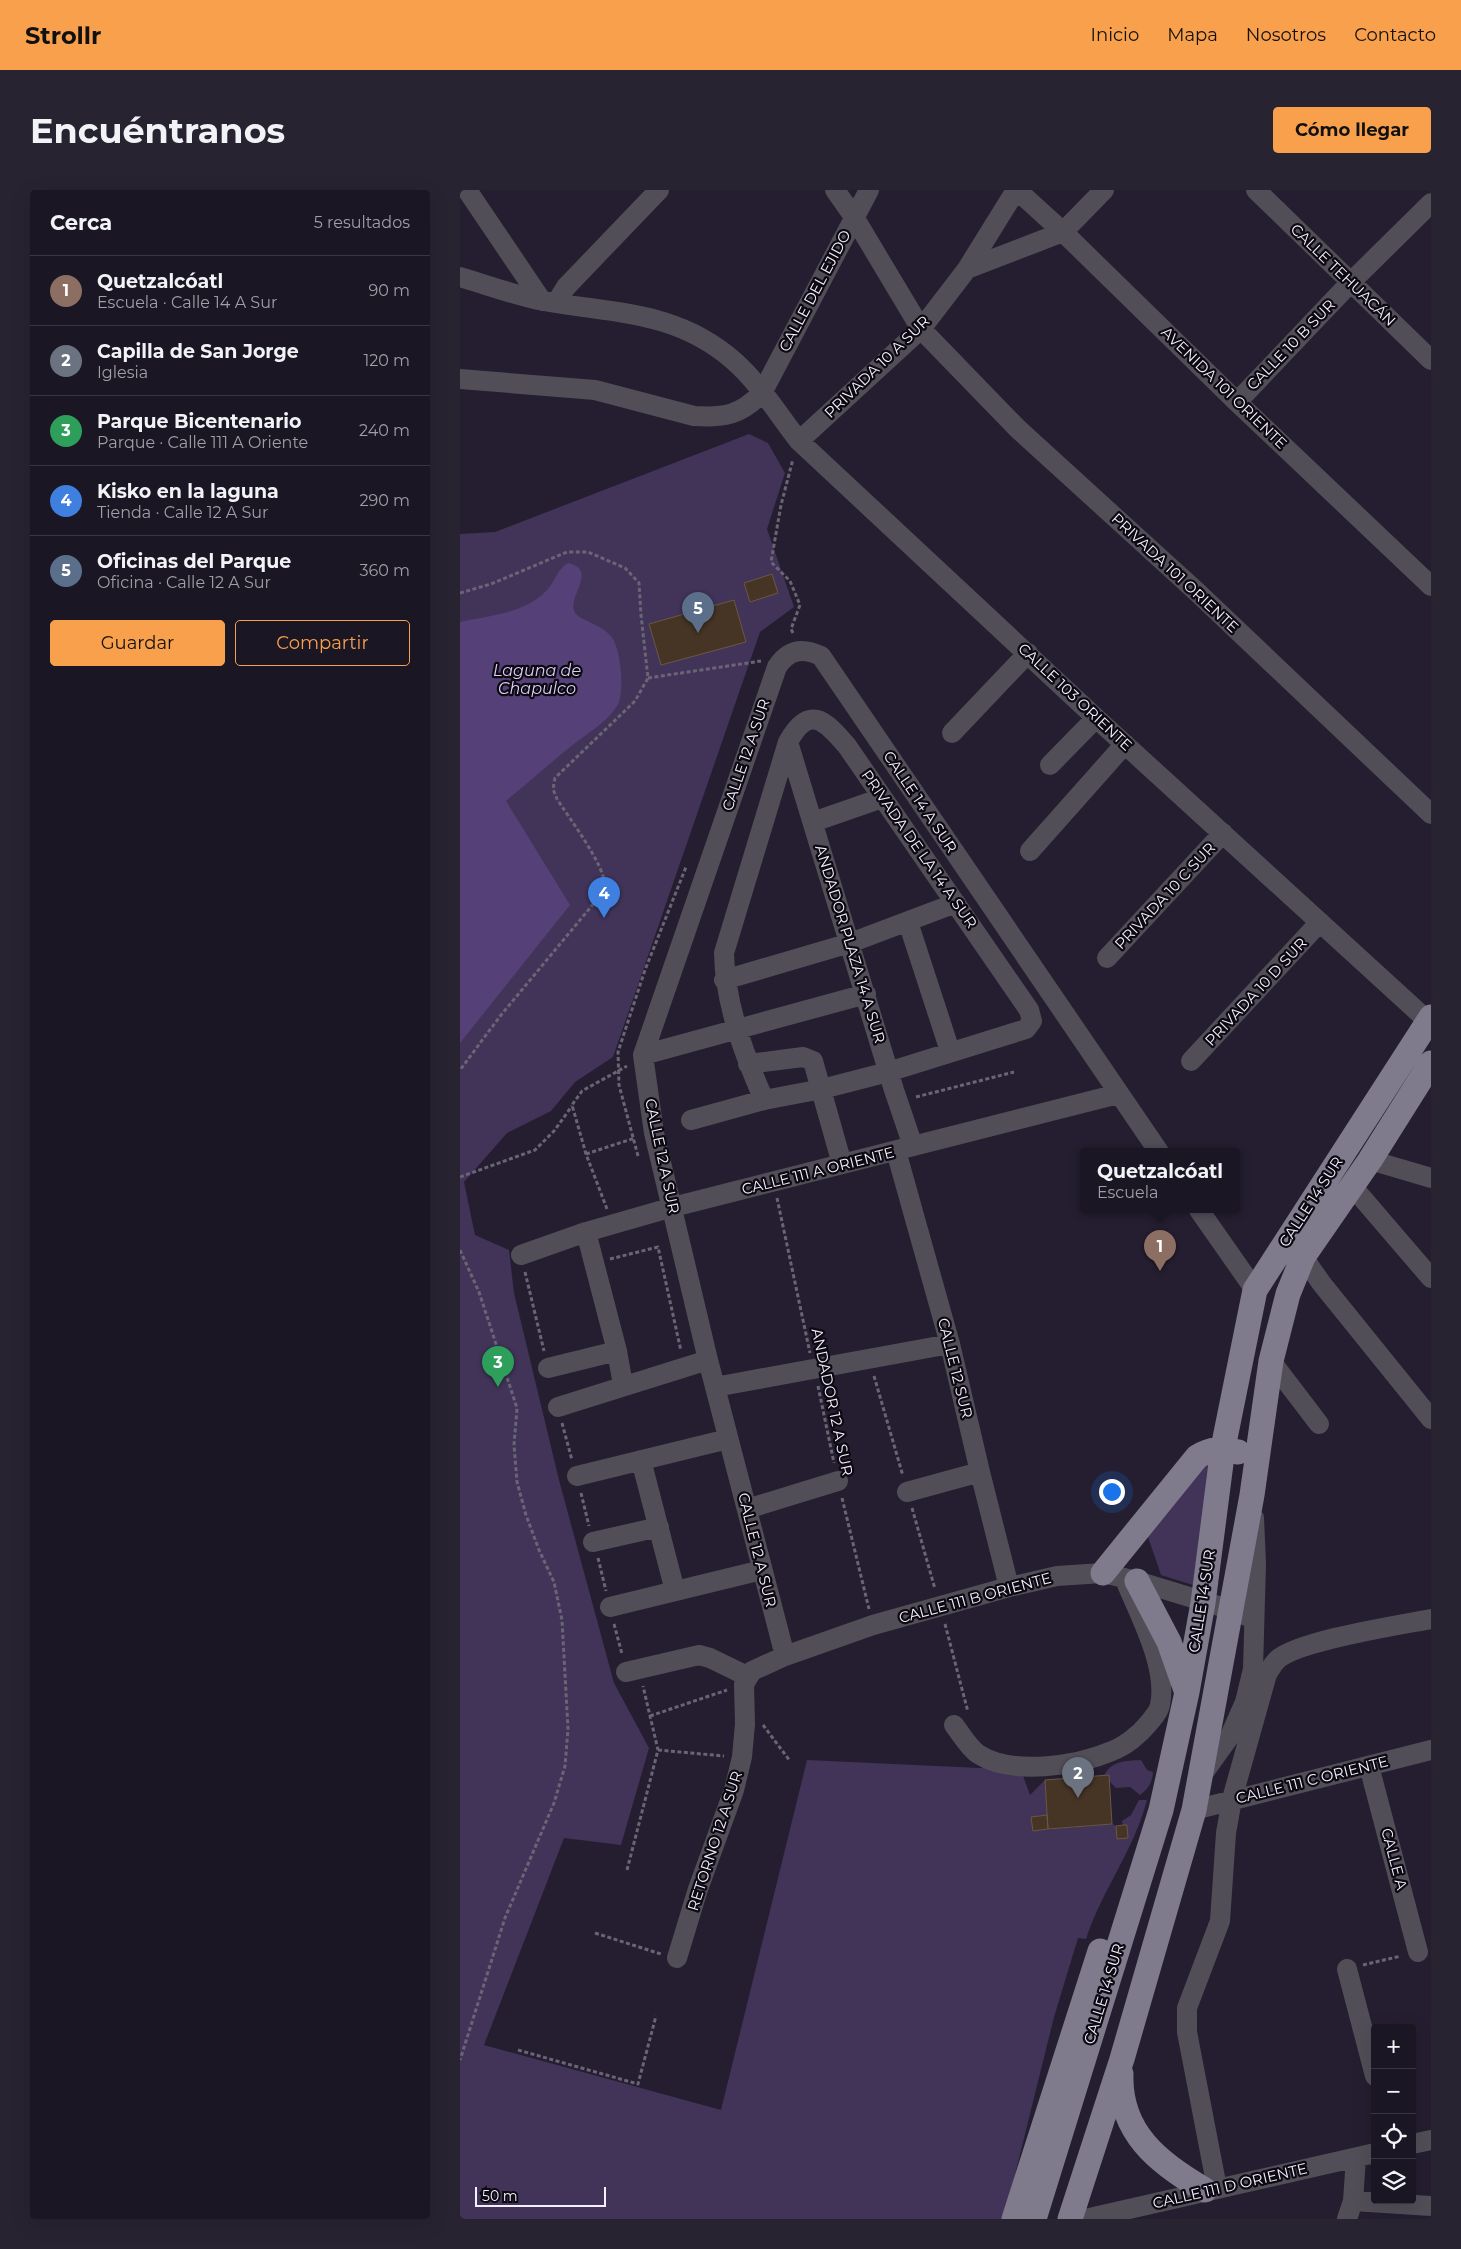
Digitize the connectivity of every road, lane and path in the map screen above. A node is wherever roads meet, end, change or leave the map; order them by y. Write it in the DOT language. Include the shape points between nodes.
graph roads {
  1 [pos="468,190"];
  2 [pos="659,190"];
  3 [pos="835,190"];
  4 [pos="869,190"];
  5 [pos="1016,190"];
  6 [pos="1104,190"];
  7 [pos="1256,190"];
  8 [pos="1431,203"];
  9 [pos="854,217"];
  10 [pos="1063,232"];
  11 [pos="967,268"];
  12 [pos="460,276"];
  13 [pos="1351,282"];
  14 [pos="549,302"];
  15 [pos="921,329"];
  16 [pos="1431,360"];
  17 [pos="460,379"];
  18 [pos="762,393"];
  19 [pos="1237,402"];
  20 [pos="799,441"];
  21 [pos="1431,586"];
  22 [pos="460,594"];
  23 [pos="1028,653"];
  24 [pos="792,654"];
  25 [pos="648,678"];
  26 [pos="1096,718"];
  27 [pos="952,733"];
  28 [pos="788,742"];
  29 [pos="1125,744"];
  30 [pos="1050,765"];
  31 [pos="882,798"];
  32 [pos="1431,814"];
  33 [pos="813,822"];
  34 [pos="1222,833"];
  35 [pos="1030,851"];
  36 [pos="956,903"];
  37 [pos="908,922"];
  38 [pos="1320,922"];
  39 [pos="850,943"];
  40 [pos="1107,958"];
  41 [pos="724,980"];
  42 [pos="866,994"];
  43 [pos="1430,1019"];
  44 [pos="738,1030"];
  45 [pos="950,1051"];
  46 [pos="643,1055"];
  47 [pos="1192,1062"];
  48 [pos="1431,1063"];
  49 [pos="748,1064"];
  50 [pos="460,1070"];
  51 [pos="888,1072"];
  52 [pos="1014,1072"];
  53 [pos="822,1088"];
  54 [pos="1118,1094"];
  55 [pos="921,1097"];
  56 [pos="764,1100"];
  57 [pos="572,1105"];
  58 [pos="691,1120"];
  59 [pos="654,1132"];
  60 [pos="904,1148"];
  61 [pos="1156,1148"];
  62 [pos="586,1154"];
  63 [pos="1370,1160"];
  64 [pos="842,1164"];
  65 [pos="460,1177"];
  66 [pos="1431,1178"];
  67 [pos="773,1183"];
  68 [pos="1352,1186"];
  69 [pos="673,1207"];
  70 [pos="1201,1213"];
  71 [pos="611,1224"];
  72 [pos="586,1232"];
  73 [pos="460,1250"];
  74 [pos="521,1255"];
  75 [pos="1303,1257"];
  76 [pos="594,1262"];
  77 [pos="1431,1278"];
  78 [pos="1256,1290"];
  79 [pos="950,1344"];
  80 [pos="617,1351"];
  81 [pos="708,1360"];
  82 [pos="1271,1361"];
  83 [pos="684,1367"];
  84 [pos="548,1368"];
  85 [pos="814,1370"];
  86 [pos="623,1385"];
  87 [pos="715,1387"];
  88 [pos="558,1407"];
  89 [pos="1431,1419"];
  90 [pos="1320,1424"];
  91 [pos="728,1439"];
  92 [pos="1223,1448"];
  93 [pos="1257,1456"];
  94 [pos="641,1460"];
  95 [pos="980,1472"];
  96 [pos="576,1476"];
  97 [pos="838,1481"];
  98 [pos="907,1492"];
  99 [pos="747,1509"];
  100 [pos="658,1527"];
  101 [pos="593,1542"];
  102 [pos="762,1570"];
  103 [pos="1121,1577"];
  104 [pos="1009,1586"];
  105 [pos="675,1592"];
  106 [pos="1203,1602"];
  107 [pos="940,1605"];
  108 [pos="610,1607"];
  109 [pos="1243,1614"];
  110 [pos="1431,1619"];
  111 [pos="873,1625"];
  112 [pos="785,1656"];
  113 [pos="632,1670"];
  114 [pos="746,1680"];
  115 [pos="1187,1692"];
  116 [pos="650,1716"];
  117 [pos="961,1721"];
  118 [pos="746,1724"];
  119 [pos="658,1750"];
  120 [pos="1431,1750"];
  121 [pos="742,1757"];
  122 [pos="790,1761"];
  123 [pos="1369,1766"];
  124 [pos="1232,1799"];
  125 [pos="1194,1810"];
  126 [pos="627,1870"];
  127 [pos="1141,1875"];
  128 [pos="594,1933"];
  129 [pos="1418,1952"];
  130 [pos="676,1958"];
  131 [pos="1348,1968"];
  132 [pos="656,2016"];
  133 [pos="518,2050"];
  134 [pos="1122,2059"];
  135 [pos="460,2060"];
  136 [pos="1373,2069"];
  137 [pos="1431,2140"];
  138 [pos="1416,2143"];
  139 [pos="1365,2155"];
  140 [pos="1211,2189"];
  141 [pos="1431,2206"];
  142 [pos="1350,2210"];
  143 [pos="1014,2219"];
  144 [pos="1034,2219"];
  145 [pos="1070,2219"];
  146 [pos="1085,2219"];
  1 -- 14 [label="street"];
  2 -- 14 [label="street"];
  3 -- 9 [label="street, PRIVADA 101 ORIENTE"];
  4 -- 9 [label="street, CALLE DEL EJIDO"];
  5 -- 10 [label="street, AVENIDA 101 ORIENTE"];
  5 -- 11 [label="street, PRIVADA 10 A SUR"];
  6 -- 10 [label="street"];
  7 -- 13 [label="street, CALLE TEHUACÁN"];
  8 -- 13 [label="street, CALLE 10 B SUR"];
  9 -- 15 [label="street, PRIVADA 101 ORIENTE"];
  9 -- 18 [label="street, CALLE DEL EJIDO"];
  10 -- 11 [label="street"];
  10 -- 19 [label="street, AVENIDA 101 ORIENTE"];
  11 -- 15 [label="street, PRIVADA 10 A SUR"];
  12 -- 14 [label="street, CALLE 103 ORIENTE"];
  13 -- 16 [label="street, CALLE TEHUACÁN"];
  13 -- 19 [label="street, CALLE 10 B SUR"];
  14 -- 18 [label="street, CALLE 103 ORIENTE" via="625,312 668,322 700,336 734,361"];
  15 -- 20 [label="street, PRIVADA 10 A SUR"];
  15 -- 32 [label="street, PRIVADA 101 ORIENTE" via="1018,429 1197,592"];
  17 -- 18 [label="street" via="595,390 671,411 710,417 739,412"];
  18 -- 20 [label="street, CALLE 103 ORIENTE"];
  19 -- 21 [label="street, AVENIDA 101 ORIENTE"];
  20 -- 23 [label="street, CALLE 103 ORIENTE"];
  20 -- 24 [label="path" via="781,505 771,562 790,581 800,606 791,629"];
  22 -- 25 [label="path" via="567,552 588,552 625,568 639,583"];
  23 -- 26 [label="street, CALLE 103 ORIENTE"];
  23 -- 27 [label="street"];
  24 -- 25 [label="path"];
  24 -- 46 [label="street, CALLE 12 A SUR" via="776,667"];
  24 -- 54 [label="street, CALLE 14 A SUR" via="812,651 826,662"];
  25 -- 50 [label="path" via="635,701 556,778 553,790 603,875 600,896"];
  26 -- 29 [label="street, CALLE 103 ORIENTE"];
  26 -- 30 [label="street"];
  28 -- 31 [label="street, PRIVADA DE LA 14 A SUR" via="803,721 814,719 823,722 847,746"];
  28 -- 33 [label="street, ANDADOR PLAZA 14 A SUR"];
  28 -- 41 [label="street" via="725,946"];
  29 -- 34 [label="street, CALLE 103 ORIENTE"];
  29 -- 35 [label="street"];
  31 -- 33 [label="street"];
  31 -- 36 [label="street, PRIVADA DE LA 14 A SUR"];
  33 -- 39 [label="street, ANDADOR PLAZA 14 A SUR"];
  34 -- 38 [label="street, CALLE 103 ORIENTE"];
  34 -- 40 [label="street, PRIVADA 10 C SUR"];
  36 -- 37 [label="street"];
  36 -- 45 [label="street, PRIVADA DE LA 14 A SUR" via="1029,1010 1032,1021 1026,1029"];
  37 -- 39 [label="street"];
  37 -- 45 [label="street"];
  38 -- 43 [label="street, CALLE 103 ORIENTE"];
  38 -- 47 [label="street, PRIVADA 10 D SUR"];
  39 -- 41 [label="street"];
  39 -- 42 [label="street, ANDADOR PLAZA 14 A SUR"];
  41 -- 44 [label="street"];
  42 -- 44 [label="street"];
  42 -- 51 [label="street, ANDADOR PLAZA 14 A SUR"];
  43 -- 78 [label="main road, CALLE 14 SUR"];
  44 -- 46 [label="street"];
  44 -- 49 [label="street"];
  45 -- 51 [label="street"];
  46 -- 57 [label="path" via="582,1092"];
  46 -- 59 [label="street, CALLE 12 A SUR"];
  48 -- 63 [label="main road, CALLE 14 SUR"];
  49 -- 53 [label="street" via="803,1057 810,1059"];
  49 -- 56 [label="street"];
  51 -- 53 [label="street"];
  51 -- 60 [label="street, ANDADOR PLAZA 14 A SUR"];
  52 -- 55 [label="path"];
  53 -- 56 [label="street"];
  53 -- 64 [label="street"];
  54 -- 60 [label="street, CALLE 111 A ORIENTE"];
  54 -- 61 [label="street, CALLE 14 A SUR"];
  56 -- 58 [label="street"];
  57 -- 62 [label="path"];
  57 -- 65 [label="path" via="554,1131 535,1150"];
  59 -- 62 [label="path"];
  59 -- 69 [label="street, CALLE 12 A SUR"];
  60 -- 64 [label="street, CALLE 111 A ORIENTE"];
  60 -- 79 [label="street, CALLE 12 SUR"];
  62 -- 71 [label="path"];
  63 -- 66 [label="street"];
  63 -- 68 [label="main road, CALLE 14 SUR"];
  64 -- 67 [label="street, CALLE 111 A ORIENTE"];
  67 -- 69 [label="street, CALLE 111 A ORIENTE"];
  67 -- 85 [label="path, ANDADOR 12 A SUR"];
  68 -- 75 [label="main road, CALLE 14 SUR"];
  68 -- 77 [label="street"];
  69 -- 71 [label="street, CALLE 111 A ORIENTE"];
  69 -- 81 [label="street, CALLE 12 A SUR"];
  70 -- 78 [label="street"];
  71 -- 72 [label="street, CALLE 111 A ORIENTE"];
  72 -- 74 [label="street, CALLE 111 A ORIENTE"];
  72 -- 76 [label="street"];
  73 -- 135 [label="path" via="479,1292 517,1408 514,1445 517,1482 526,1515 554,1582 562,1620 568,1730 565,1766 554,1803 505,1918"];
  75 -- 82 [label="main road, CALLE 14 SUR" via="1288,1294"];
  75 -- 89 [label="street"];
  76 -- 80 [label="street"];
  76 -- 83 [label="path" via="658,1247"];
  78 -- 92 [label="main road, CALLE 14 SUR"];
  79 -- 85 [label="street"];
  79 -- 95 [label="street, CALLE 12 SUR"];
  80 -- 84 [label="street"];
  80 -- 86 [label="street"];
  81 -- 83 [label="street"];
  81 -- 87 [label="street, CALLE 12 A SUR"];
  82 -- 90 [label="street"];
  82 -- 93 [label="main road, CALLE 14 SUR"];
  83 -- 86 [label="street"];
  85 -- 87 [label="street"];
  85 -- 97 [label="path, ANDADOR 12 A SUR"];
  86 -- 88 [label="street"];
  87 -- 91 [label="street, CALLE 12 A SUR"];
  91 -- 94 [label="street"];
  91 -- 99 [label="street, CALLE 12 A SUR"];
  92 -- 93 [label="main road"];
  92 -- 103 [label="main road" via="1197,1457"];
  92 -- 106 [label="main road, CALLE 14 SUR"];
  93 -- 109 [label="main road, CALLE 14 SUR"];
  94 -- 96 [label="street"];
  94 -- 100 [label="street"];
  95 -- 98 [label="street"];
  95 -- 104 [label="street, CALLE 12 SUR"];
  97 -- 99 [label="street"];
  97 -- 111 [label="path, ANDADOR 12 A SUR"];
  99 -- 102 [label="street, CALLE 12 A SUR"];
  100 -- 101 [label="street"];
  100 -- 105 [label="street"];
  102 -- 105 [label="street"];
  102 -- 112 [label="street, CALLE 12 A SUR"];
  103 -- 104 [label="street, CALLE 111 B ORIENTE" via="1057,1576"];
  103 -- 106 [label="street, CALLE 111 B ORIENTE"];
  103 -- 115 [label="main road" via="1169,1642"];
  103 -- 117 [label="street" via="1156,1656 1160,1674 1160,1707 1143,1730 1114,1751 1093,1758 1029,1767 1010,1765 978,1754"];
  104 -- 107 [label="street, CALLE 111 B ORIENTE"];
  105 -- 108 [label="street"];
  106 -- 109 [label="street, CALLE 111 B ORIENTE"];
  106 -- 115 [label="main road, CALLE 14 SUR"];
  107 -- 111 [label="street, CALLE 111 B ORIENTE"];
  107 -- 117 [label="path"];
  109 -- 125 [label="main road, CALLE 14 SUR"];
  110 -- 124 [label="street" via="1317,1643 1288,1653 1276,1661 1267,1674"];
  111 -- 112 [label="street, CALLE 111 B ORIENTE"];
  112 -- 114 [label="street" via="752,1671"];
  113 -- 114 [label="street" via="705,1656"];
  113 -- 116 [label="path"];
  114 -- 116 [label="path"];
  114 -- 118 [label="street, RETORNO 12 A SUR"];
  115 -- 127 [label="main road, CALLE 14 SUR" via="1161,1810"];
  116 -- 119 [label="path"];
  118 -- 121 [label="street, RETORNO 12 A SUR"];
  118 -- 122 [label="path" via="762,1724"];
  119 -- 121 [label="path"];
  119 -- 126 [label="path"];
  120 -- 123 [label="street, CALLE 111 C ORIENTE"];
  121 -- 130 [label="street, RETORNO 12 A SUR" via="734,1790"];
  123 -- 124 [label="street, CALLE 111 C ORIENTE"];
  123 -- 129 [label="street, CALLE A"];
  124 -- 125 [label="street, CALLE 111 C ORIENTE"];
  124 -- 140 [label="street" via="1226,1833 1220,1920 1187,2008 1186,2032"];
  125 -- 134 [label="main road, CALLE 14 SUR"];
  127 -- 143 [label="main road" via="1120,1899 1107,1930"];
  127 -- 144 [label="main road, CALLE 14 SUR"];
  128 -- 130 [label="path"];
  129 -- 131 [label="path"];
  131 -- 136 [label="street"];
  132 -- 133 [label="path" via="638,2084"];
  134 -- 140 [label="main road" via="1121,2092 1126,2112 1137,2133 1165,2166"];
  134 -- 145 [label="main road, CALLE 14 SUR"];
  137 -- 138 [label="street"];
  139 -- 140 [label="street, CALLE 111 D ORIENTE"];
  139 -- 142 [label="street"];
  140 -- 146 [label="street, CALLE 111 D ORIENTE"];
  141 -- 142 [label="street"];
}
